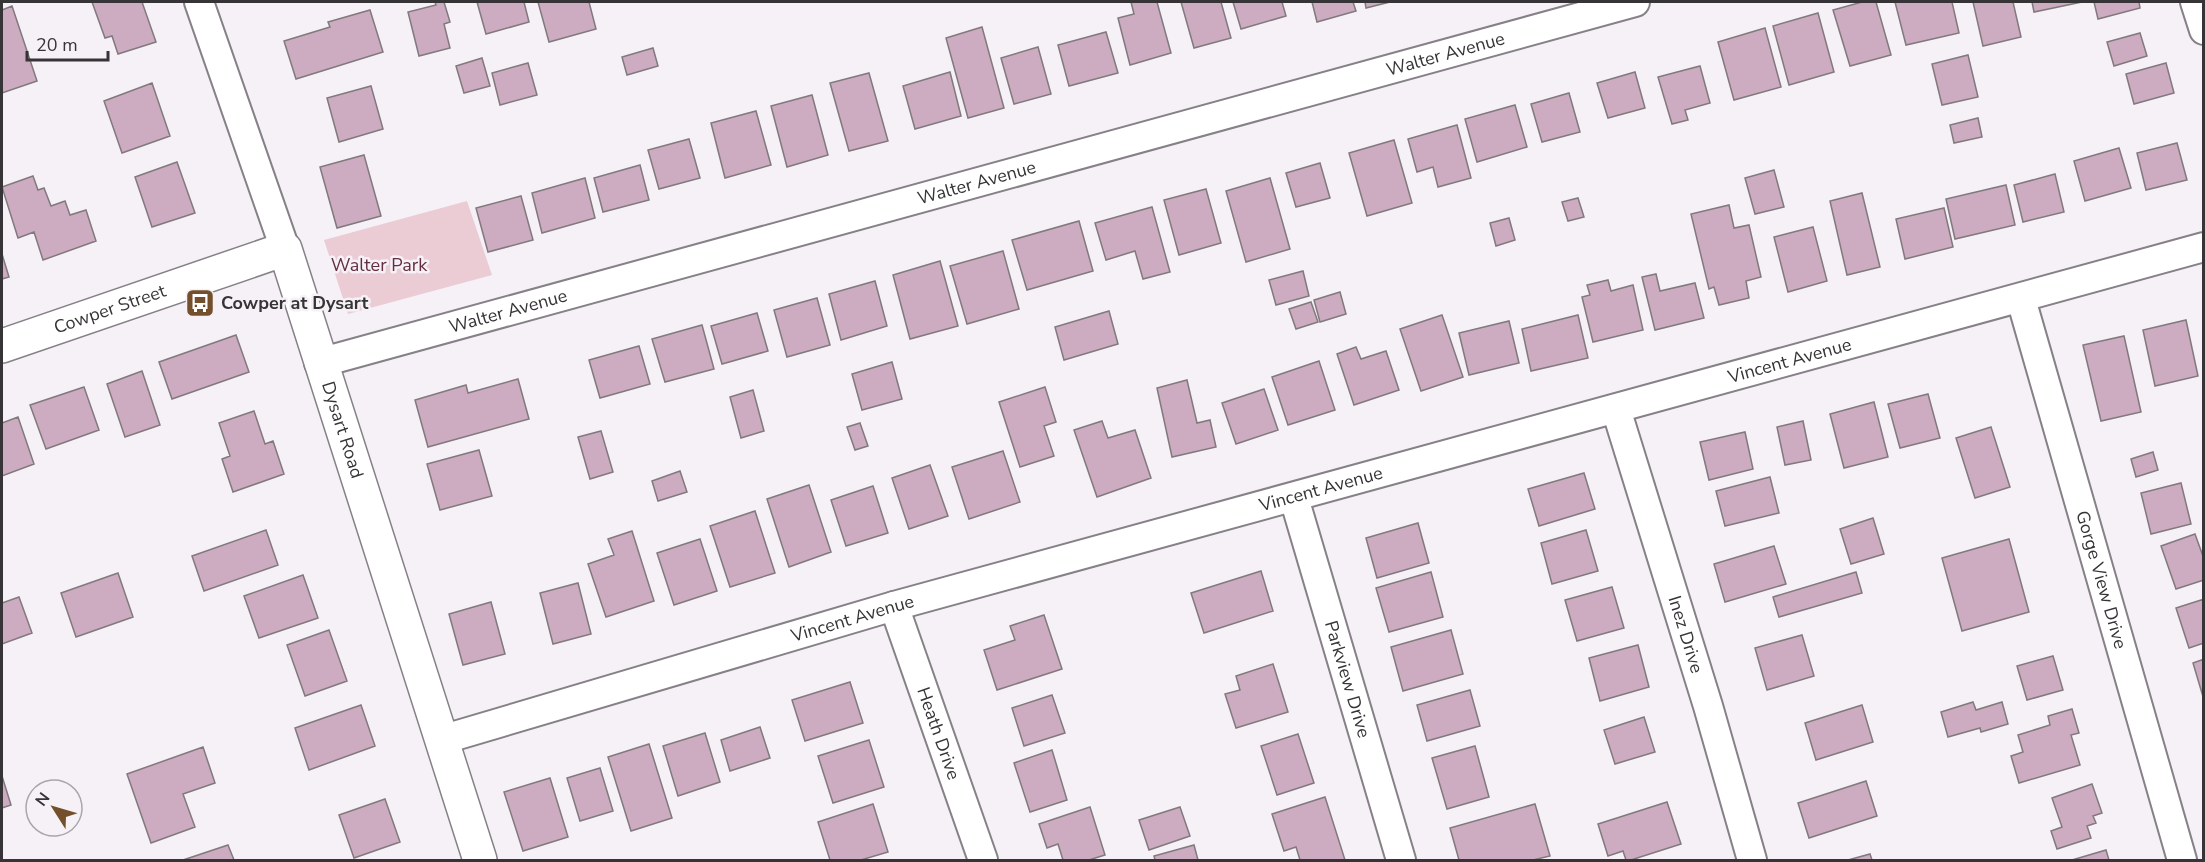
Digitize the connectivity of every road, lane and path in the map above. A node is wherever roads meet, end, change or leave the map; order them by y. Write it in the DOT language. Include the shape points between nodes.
graph roads {
  1 [pos="199,2"];
  2 [pos="1635,2"];
  3 [pos="2195,2"];
  4 [pos="2204,30"];
  5 [pos="2204,247"];
  6 [pos="285,249"];
  7 [pos="2021,299"];
  8 [pos="2,346"];
  9 [pos="319,363"];
  10 [pos="1616,408"];
  11 [pos="1294,498"];
  12 [pos="894,606"];
  13 [pos="441,740"];
  14 [pos="480,861"];
  15 [pos="983,861"];
  16 [pos="1401,861"];
  17 [pos="1752,861"];
  18 [pos="2182,861"];
  1 -- 6 [label="street, Dysart Road"];
  2 -- 9 [label="street, Walter Avenue"];
  3 -- 4 [label="street"];
  5 -- 7 [label="street, Vincent Avenue"];
  6 -- 8 [label="street, Cowper Street"];
  6 -- 9 [label="street, Dysart Road"];
  7 -- 10 [label="street, Vincent Avenue"];
  7 -- 18 [label="street, Gorge View Drive"];
  9 -- 13 [label="street, Dysart Road"];
  10 -- 11 [label="street, Vincent Avenue"];
  10 -- 17 [label="street, Inez Drive"];
  11 -- 12 [label="street, Vincent Avenue"];
  11 -- 16 [label="street, Parkview Drive"];
  12 -- 13 [label="street, Vincent Avenue"];
  12 -- 15 [label="street, Heath Drive"];
  13 -- 14 [label="street, Dysart Road"];
}
